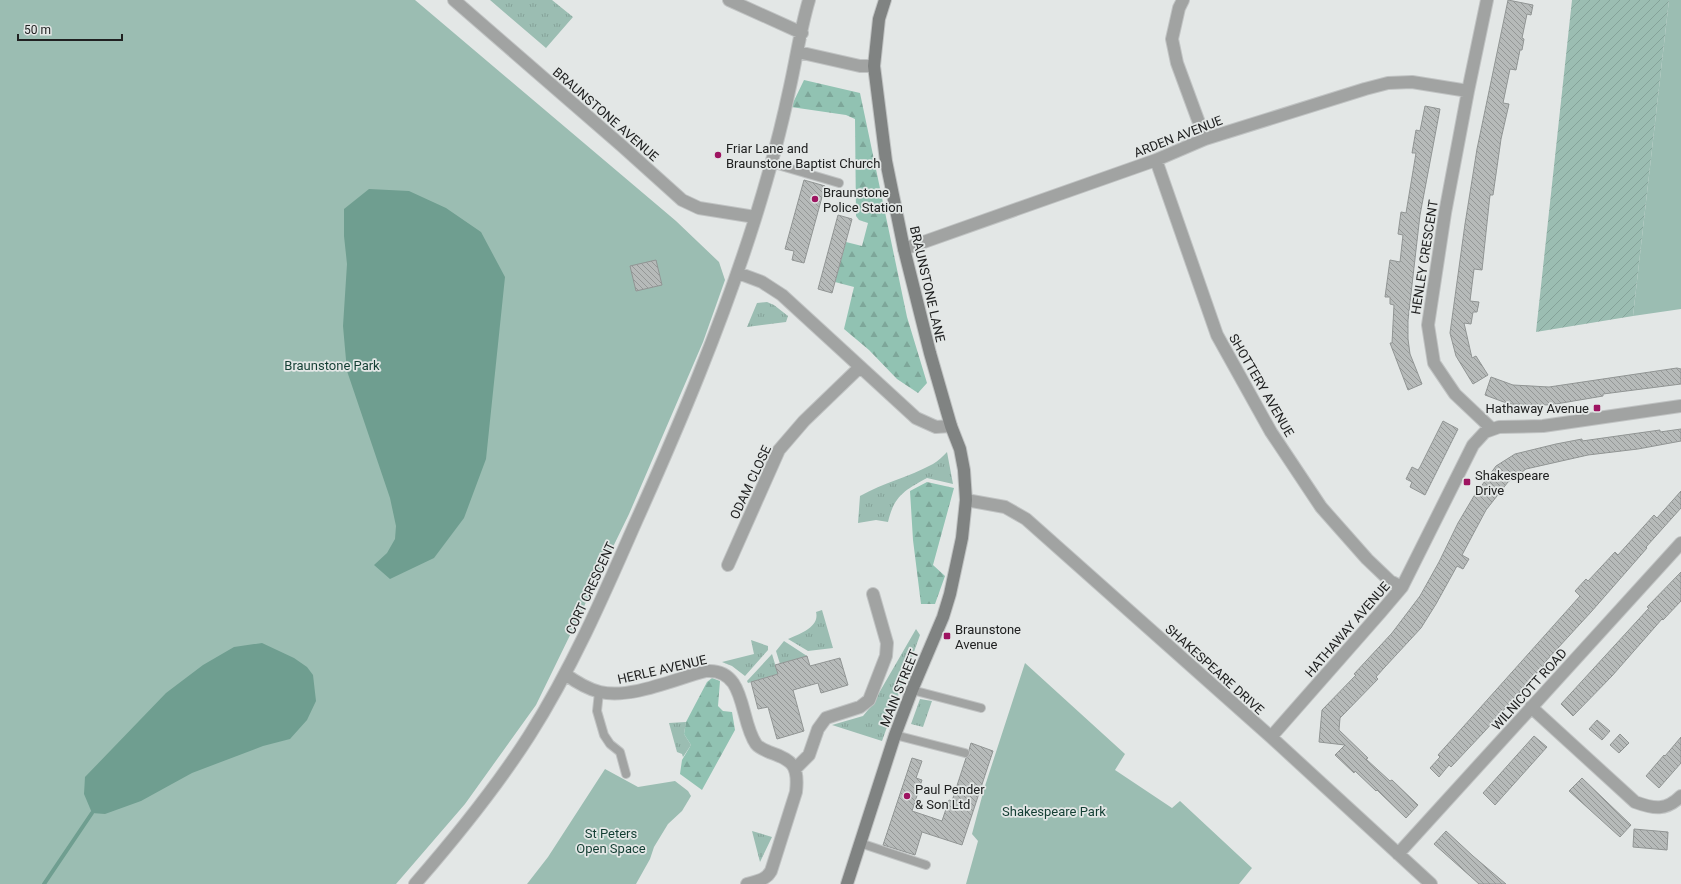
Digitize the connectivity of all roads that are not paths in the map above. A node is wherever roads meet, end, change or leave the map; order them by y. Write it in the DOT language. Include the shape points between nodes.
graph roads {
  1 [pos="454,0"];
  2 [pos="730,0"];
  3 [pos="809,0"];
  4 [pos="885,0"];
  5 [pos="1184,0"];
  6 [pos="1488,0"];
  7 [pos="802,33"];
  8 [pos="798,52"];
  9 [pos="874,66"];
  10 [pos="1468,91"];
  11 [pos="1205,139"];
  12 [pos="1156,160"];
  13 [pos="771,163"];
  14 [pos="839,183"];
  15 [pos="755,217"];
  16 [pos="904,249"];
  17 [pos="738,273"];
  18 [pos="860,367"];
  19 [pos="1681,406"];
  20 [pos="951,426"];
  21 [pos="1492,429"];
  22 [pos="966,500"];
  23 [pos="1681,543"];
  24 [pos="728,565"];
  25 [pos="1402,587"];
  26 [pos="873,594"];
  27 [pos="565,674"];
  28 [pos="912,690"];
  29 [pos="599,692"];
  30 [pos="1531,707"];
  31 [pos="981,708"];
  32 [pos="895,735"];
  33 [pos="1271,737"];
  34 [pos="965,753"];
  35 [pos="795,769"];
  36 [pos="626,774"];
  37 [pos="1681,796"];
  38 [pos="860,844"];
  39 [pos="1398,854"];
  40 [pos="926,865"];
  41 [pos="415,884"];
  42 [pos="747,884"];
  43 [pos="847,884"];
  44 [pos="1431,884"];
  1 -- 15 [label="street, BRAUNSTONE AVENUE" via="682,200 700,208"];
  2 -- 7 [label="street"];
  3 -- 7 [label="street, CORT CRESCENT"];
  4 -- 9 [label="street, BRAUNSTONE LANE" via="879,19"];
  5 -- 11 [label="street" via="1179,8 1172,39 1177,63"];
  6 -- 10 [label="street, HENLEY CRESCENT"];
  7 -- 8 [label="street, CORT CRESCENT"];
  8 -- 9 [label="street" via="860,66"];
  8 -- 13 [label="street, CORT CRESCENT"];
  9 -- 16 [label="street, BRAUNSTONE LANE" via="886,161"];
  10 -- 11 [label="street, ARDEN AVENUE" via="1412,82 1388,83"];
  10 -- 21 [label="street, HENLEY CRESCENT" via="1445,213 1428,325 1434,363 1455,394"];
  11 -- 12 [label="street, ARDEN AVENUE"];
  12 -- 16 [label="street, ARDEN AVENUE"];
  12 -- 25 [label="street, SHOTTERY AVENUE" via="1217,335 1271,432 1321,507 1371,563 1390,581"];
  13 -- 14 [label="lane"];
  13 -- 15 [label="street, CORT CRESCENT"];
  15 -- 17 [label="street, CORT CRESCENT"];
  16 -- 20 [label="street, BRAUNSTONE LANE"];
  17 -- 18 [label="street" via="762,282 782,294"];
  17 -- 27 [label="street, CORT CRESCENT" via="661,466 606,590"];
  18 -- 20 [label="street" via="916,418 936,427"];
  18 -- 24 [label="street, ODAM CLOSE" via="799,426 779,450"];
  19 -- 21 [label="street" via="1542,426 1508,426"];
  20 -- 22 [label="street, BRAUNSTONE LANE" via="960,449"];
  21 -- 25 [label="street, HATHAWAY AVENUE" via="1485,432 1473,445"];
  22 -- 28 [label="street, MAIN STREET" via="962,538 950,594"];
  22 -- 33 [label="street, SHAKESPEARE DRIVE" via="1005,507 1026,519"];
  23 -- 30 [label="street, WILNICOTT ROAD"];
  25 -- 33 [label="street, HATHAWAY AVENUE"];
  26 -- 35 [label="street" via="886,643 886,656 869,700 860,707 826,718 818,729 809,755"];
  27 -- 29 [label="street, HERLE AVENUE" via="582,686"];
  27 -- 41 [label="street, CORT CRESCENT" via="530,735 488,796"];
  28 -- 31 [label="lane"];
  28 -- 32 [label="street, MAIN STREET"];
  29 -- 35 [label="street, HERLE AVENUE" via="617,694 644,689 714,670 728,677 737,688 750,734 758,746 790,761"];
  29 -- 36 [label="lane" via="597,711 604,736 620,752"];
  30 -- 37 [label="street" via="1635,802 1651,808 1661,807 1671,805"];
  30 -- 39 [label="street, WILNICOTT ROAD"];
  32 -- 34 [label="lane"];
  32 -- 38 [label="street, MAIN STREET"];
  33 -- 39 [label="street, SHAKESPEARE DRIVE"];
  35 -- 42 [label="street" via="798,779 796,792 771,870 763,880"];
  38 -- 40 [label="lane"];
  38 -- 43 [label="street, MAIN STREET"];
  39 -- 44 [label="street, SHAKESPEARE DRIVE"];
}
